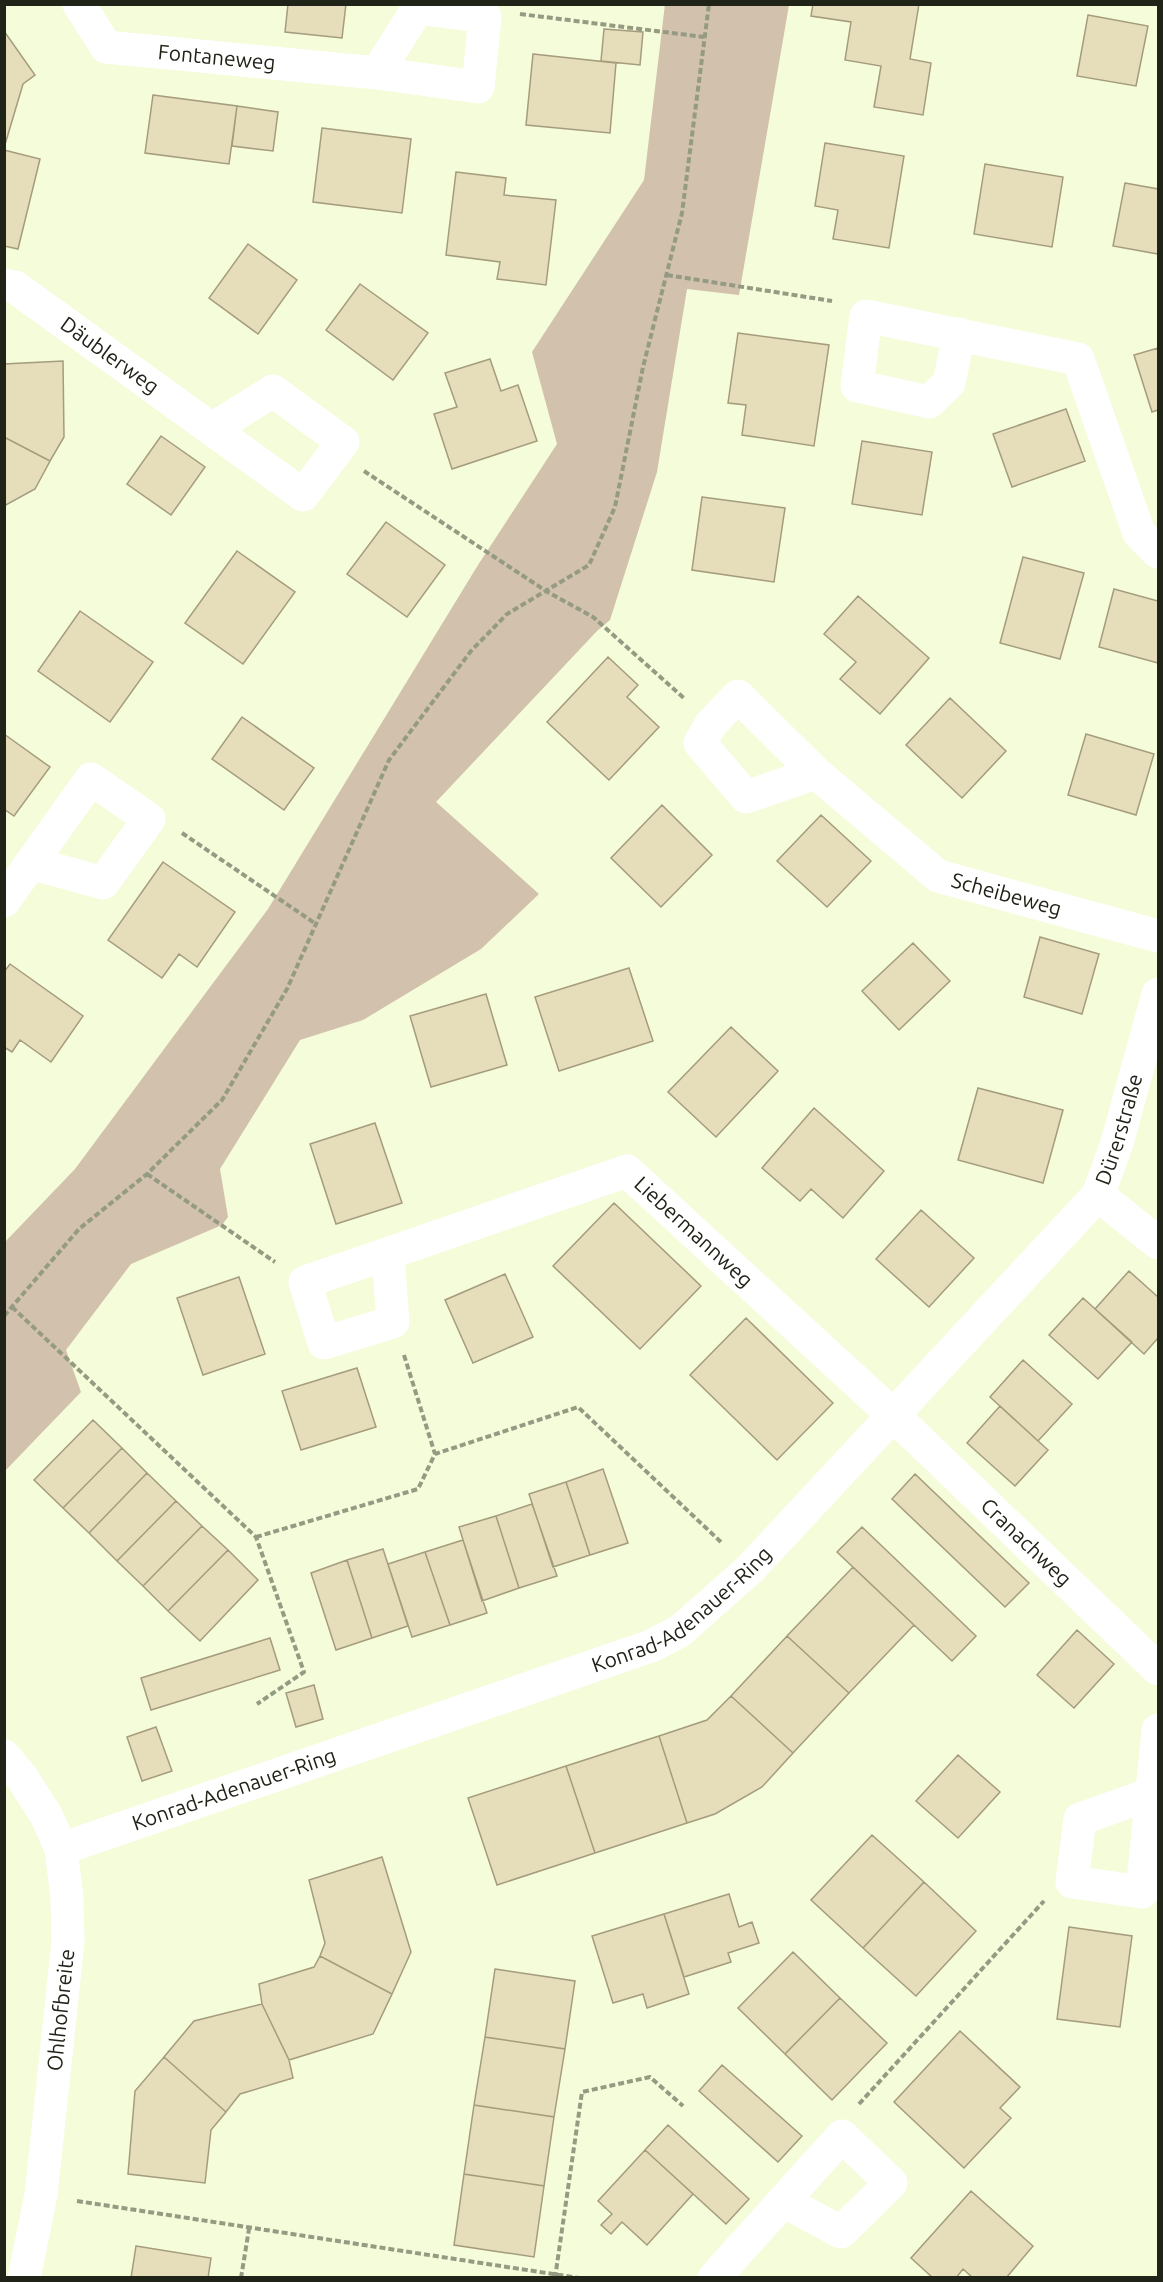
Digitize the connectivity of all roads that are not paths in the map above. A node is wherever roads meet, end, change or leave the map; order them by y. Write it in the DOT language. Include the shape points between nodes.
graph roads {
  1 [pos="79,4"];
  2 [pos="377,73"];
  3 [pos="4,285"];
  4 [pos="959,334"];
  5 [pos="213,429"];
  6 [pos="1158,552"];
  7 [pos="816,773"];
  8 [pos="31,863"];
  9 [pos="4,901"];
  10 [pos="1158,936"];
  11 [pos="1158,993"];
  12 [pos="1098,1195"];
  13 [pos="1158,1243"];
  14 [pos="388,1255"];
  15 [pos="894,1416"];
  16 [pos="1158,1669"];
  17 [pos="1158,1730"];
  18 [pos="4,1756"];
  19 [pos="1151,1794"];
  20 [pos="61,1849"];
  21 [pos="783,2201"];
  22 [pos="24,2277"];
  23 [pos="714,2277"];
  1 -- 2 [label="street, Fontaneweg" via="106,47"];
  2 -- 2 [label="street, Fontaneweg" via="478,87 485,17 418,9"];
  3 -- 5 [label="street, Däublerweg" via="15,287"];
  4 -- 4 [label="street" via="866,316 857,386 929,402 948,383"];
  4 -- 6 [label="street" via="1078,359 1139,533"];
  5 -- 5 [label="street, Däublerweg" via="303,495 343,442 273,391"];
  7 -- 7 [label="street, Scheibeweg" via="746,797 700,743 711,724 738,696"];
  7 -- 10 [label="street, Scheibeweg" via="939,876"];
  8 -- 8 [label="street" via="91,779 149,819 103,883"];
  8 -- 9 [label="street"];
  11 -- 12 [label="street, Dürerstraße" via="1118,1143"];
  12 -- 13 [label="street"];
  12 -- 15 [label="street, Konrad-Adenauer-Ring"];
  14 -- 14 [label="street, Liebermannweg" via="393,1322 324,1343 305,1282"];
  14 -- 15 [label="street, Liebermannweg" via="627,1171"];
  15 -- 16 [label="street, Cranachweg"];
  15 -- 20 [label="street, Konrad-Adenauer-Ring" via="750,1569 680,1631 651,1646"];
  17 -- 19 [label="street"];
  18 -- 20 [label="street, Ohlhofbreite" via="46,1815"];
  19 -- 19 [label="street" via="1080,1819 1072,1882 1142,1892"];
  20 -- 22 [label="street, Ohlhofbreite" via="68,1898 68,1942 41,2195"];
  21 -- 21 [label="street" via="842,2136 891,2183 841,2232"];
  21 -- 23 [label="street"];
}
